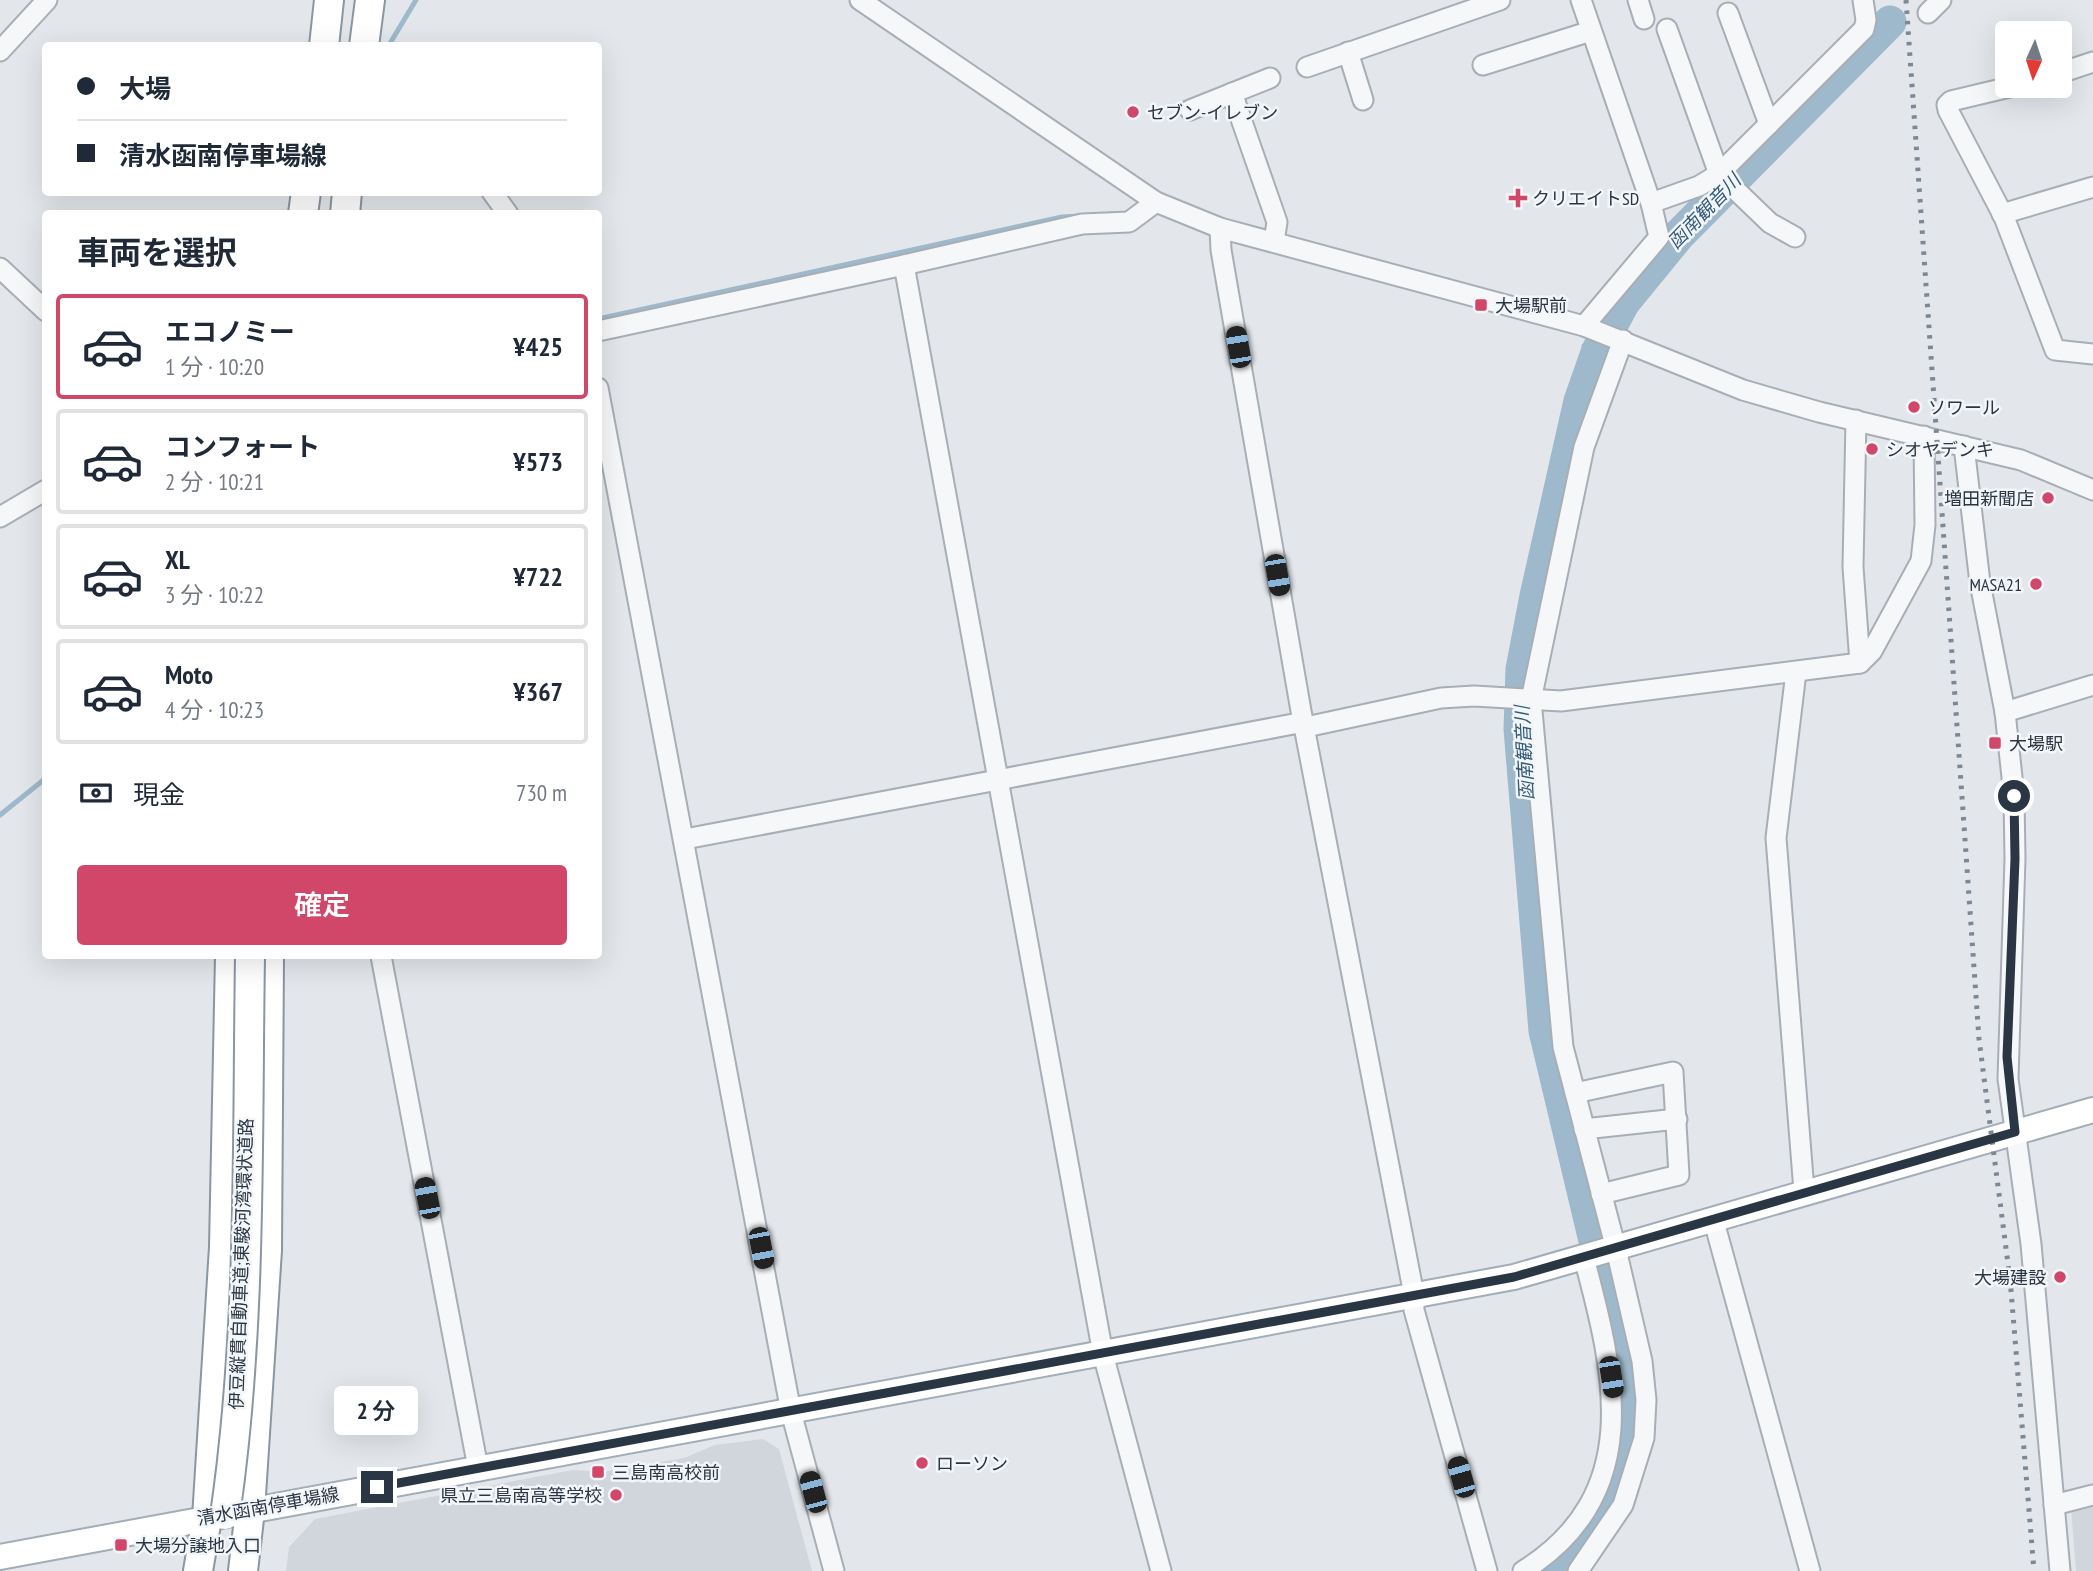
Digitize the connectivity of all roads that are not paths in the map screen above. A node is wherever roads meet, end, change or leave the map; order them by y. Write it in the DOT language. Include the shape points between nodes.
graph roads {
  1 [pos="47,0"];
  2 [pos="329,0"];
  3 [pos="337,0"];
  4 [pos="370,0"];
  5 [pos="1500,0"];
  6 [pos="1581,0"];
  7 [pos="1863,0"];
  8 [pos="866,1"];
  9 [pos="1731,4"];
  10 [pos="1667,29"];
  11 [pos="1591,31"];
  12 [pos="324,42"];
  13 [pos="332,42"];
  14 [pos="365,42"];
  15 [pos="0,51"];
  16 [pos="1348,52"];
  17 [pos="2093,62"];
  18 [pos="1483,65"];
  19 [pos="1307,67"];
  20 [pos="2072,69"];
  21 [pos="1270,78"];
  22 [pos="1995,91"];
  23 [pos="1232,93"];
  24 [pos="1363,100"];
  25 [pos="1189,110"];
  26 [pos="1769,124"];
  27 [pos="1721,177"];
  28 [pos="2093,187"];
  29 [pos="1156,202"];
  30 [pos="1651,203"];
  31 [pos="2002,214"];
  32 [pos="1220,228"];
  33 [pos="1795,237"];
  34 [pos="1274,242"];
  35 [pos="904,265"];
  36 [pos="0,268"];
  37 [pos="42,307"];
  38 [pos="1588,327"];
  39 [pos="602,330"];
  40 [pos="1621,340"];
  41 [pos="2093,354"];
  42 [pos="602,417"];
  43 [pos="1856,420"];
  44 [pos="1924,436"];
  45 [pos="1965,446"];
  46 [pos="2093,490"];
  47 [pos="42,492"];
  48 [pos="0,516"];
  49 [pos="1860,663"];
  50 [pos="1796,672"];
  51 [pos="2093,685"];
  52 [pos="1531,700"];
  53 [pos="2005,712"];
  54 [pos="1305,724"];
  55 [pos="998,781"];
  56 [pos="685,839"];
  57 [pos="230,959"];
  58 [pos="250,959"];
  59 [pos="269,959"];
  60 [pos="382,959"];
  61 [pos="1574,1093"];
  62 [pos="2093,1110"];
  63 [pos="1677,1119"];
  64 [pos="1584,1129"];
  65 [pos="2015,1132"];
  66 [pos="1804,1191"];
  67 [pos="1601,1194"];
  68 [pos="1713,1218"];
  69 [pos="1599,1254"];
  70 [pos="1414,1295"];
  71 [pos="1103,1353"];
  72 [pos="1629,1393"];
  73 [pos="791,1412"];
  74 [pos="478,1468"];
  75 [pos="2093,1495"];
  76 [pos="2054,1505"];
  77 [pos="250,1510"];
  78 [pos="207,1518"];
  79 [pos="16,1560"];
  80 [pos="198,1571"];
  81 [pos="218,1571"];
  82 [pos="243,1571"];
  83 [pos="834,1571"];
  84 [pos="1161,1571"];
  85 [pos="1487,1571"];
  86 [pos="1523,1571"];
  87 [pos="1578,1571"];
  88 [pos="1810,1571"];
  89 [pos="2060,1571"];
  1 -- 15 [label="street"];
  2 -- 12 [label="highway"];
  3 -- 13 [label="highway"];
  4 -- 14 [label="highway"];
  5 -- 16 [label="street"];
  6 -- 11 [label="street"];
  7 -- 26 [label="street" via="1864,29"];
  8 -- 29 [label="street"];
  9 -- 26 [label="street"];
  10 -- 27 [label="street"];
  11 -- 18 [label="street"];
  11 -- 30 [label="street"];
  16 -- 19 [label="street"];
  16 -- 24 [label="street"];
  17 -- 20 [label="street"];
  21 -- 23 [label="street"];
  22 -- 31 [label="street" via="1947,105"];
  23 -- 25 [label="street"];
  23 -- 34 [label="street" via="1277,222"];
  26 -- 27 [label="street"];
  27 -- 30 [label="street"];
  27 -- 33 [label="street" via="1770,223"];
  28 -- 31 [label="street"];
  29 -- 32 [label="street"];
  29 -- 35 [label="street" via="1129,222 1082,224"];
  30 -- 38 [label="street" via="1659,237"];
  31 -- 41 [label="street" via="2055,351"];
  32 -- 34 [label="street"];
  32 -- 54 [label="street"];
  34 -- 38 [label="street"];
  35 -- 39 [label="street"];
  35 -- 55 [label="street"];
  36 -- 37 [label="street"];
  38 -- 40 [label="street"];
  40 -- 43 [label="street" via="1744,390"];
  40 -- 52 [label="street" via="1584,447"];
  42 -- 56 [label="street"];
  43 -- 44 [label="street"];
  43 -- 49 [label="street" via="1853,567"];
  44 -- 45 [label="street"];
  44 -- 49 [label="street" via="1921,561 1872,651"];
  45 -- 46 [label="street" via="2021,460"];
  45 -- 53 [label="street" via="1980,583"];
  47 -- 48 [label="street"];
  49 -- 50 [label="street"];
  50 -- 52 [label="street" via="1605,697"];
  50 -- 66 [label="street" via="1776,838"];
  51 -- 53 [label="street"];
  52 -- 54 [label="street" via="1441,698"];
  52 -- 61 [label="street" via="1555,980"];
  53 -- 65 [label="street" via="2014,796 2007,1057"];
  54 -- 55 [label="street"];
  54 -- 70 [label="street"];
  55 -- 56 [label="street"];
  55 -- 71 [label="street"];
  56 -- 73 [label="street"];
  57 -- 78 [label="highway" via="224,1247"];
  58 -- 81 [label="highway, 伊豆縦貫自動車道;東駿河湾環状道路, bridge" via="246,1244 238,1385"];
  59 -- 77 [label="highway" via="267,1250"];
  60 -- 74 [label="street"];
  61 -- 63 [label="street" via="1673,1072"];
  61 -- 64 [label="street"];
  62 -- 65 [label="main road, 清水函南停車場線"];
  63 -- 64 [label="street"];
  63 -- 67 [label="street" via="1679,1175"];
  64 -- 67 [label="street"];
  65 -- 66 [label="main road, 清水函南停車場線"];
  65 -- 76 [label="street" via="2031,1244"];
  66 -- 68 [label="main road, 清水函南停車場線"];
  67 -- 69 [label="street"];
  68 -- 69 [label="main road, 清水函南停車場線"];
  68 -- 88 [label="street"];
  69 -- 70 [label="main road, 清水函南停車場線" via="1514,1277"];
  69 -- 72 [label="street" via="1601,1323"];
  69 -- 72 [label="street" via="1642,1361"];
  70 -- 71 [label="main road, 清水函南停車場線"];
  70 -- 85 [label="street" via="1414,1310"];
  71 -- 73 [label="main road, 清水函南停車場線"];
  71 -- 84 [label="street"];
  72 -- 86 [label="street" via="1614,1422 1588,1506 1561,1543"];
  72 -- 87 [label="street" via="1644,1438 1623,1505"];
  73 -- 74 [label="main road, 清水函南停車場線"];
  73 -- 83 [label="street"];
  74 -- 77 [label="main road, 清水函南停車場線"];
  75 -- 76 [label="street"];
  76 -- 89 [label="street"];
  77 -- 78 [label="main road, 清水函南停車場線"];
  77 -- 82 [label="highway"];
  78 -- 79 [label="main road, 清水函南停車場線"];
  78 -- 80 [label="highway"];
}
